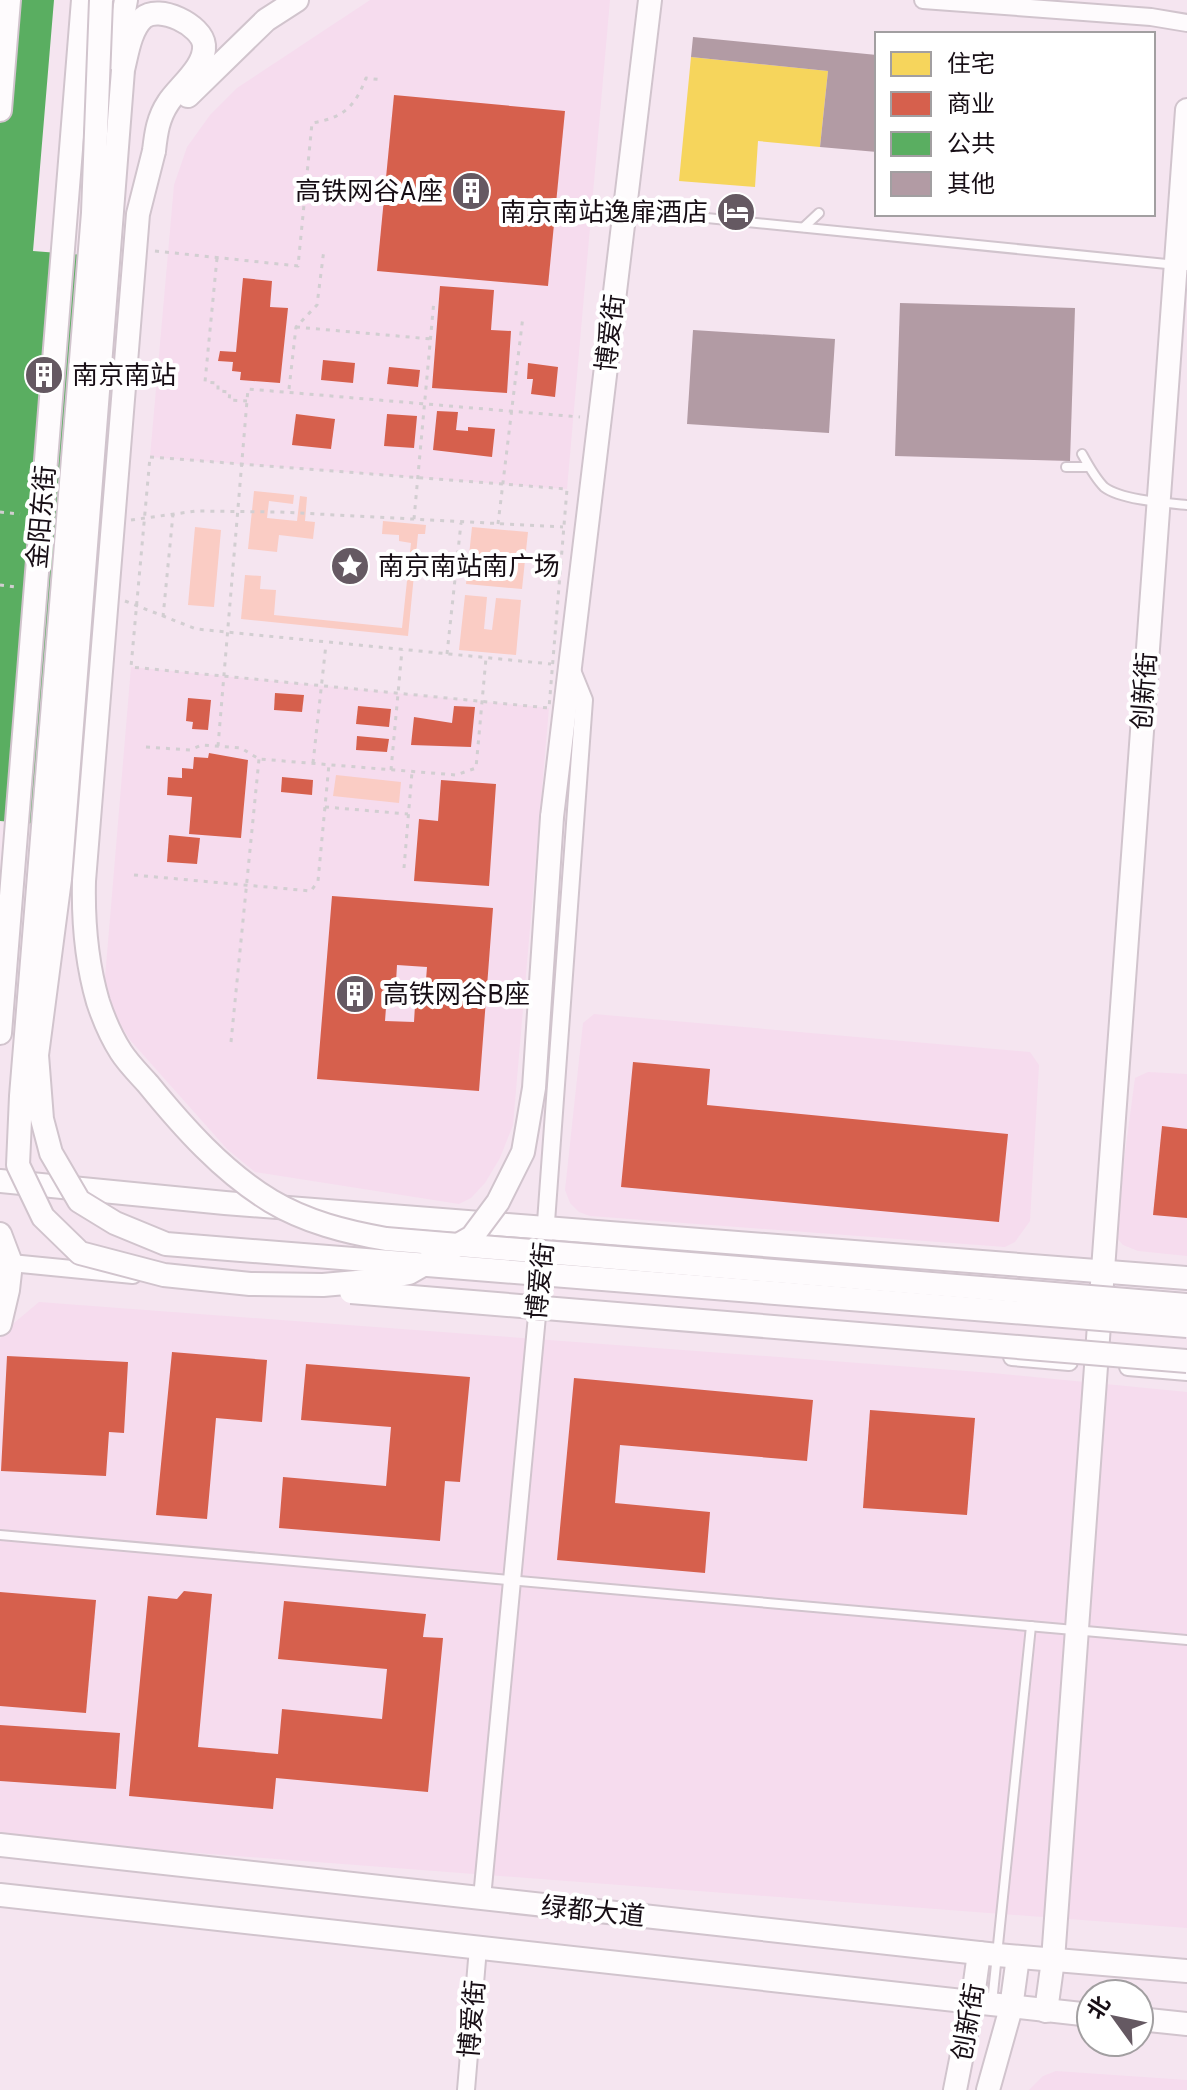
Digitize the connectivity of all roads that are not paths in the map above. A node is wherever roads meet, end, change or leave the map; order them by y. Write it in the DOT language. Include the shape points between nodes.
graph roads {
  1 [pos="9,0"];
  2 [pos="83,0"];
  3 [pos="282,0"];
  4 [pos="297,0"];
  5 [pos="650,0"];
  6 [pos="923,0"];
  7 [pos="103,5"];
  8 [pos="134,5"];
  9 [pos="266,20"];
  10 [pos="1187,23"];
  11 [pos="123,70"];
  12 [pos="0,110"];
  13 [pos="1187,110"];
  14 [pos="154,151"];
  15 [pos="96,157"];
  16 [pos="625,210"];
  17 [pos="819,213"];
  18 [pos="1183,224"];
  19 [pos="803,228"];
  20 [pos="1181,266"];
  21 [pos="1082,454"];
  22 [pos="1066,467"];
  23 [pos="1088,467"];
  24 [pos="1158,503"];
  25 [pos="1187,505"];
  26 [pos="562,665"];
  27 [pos="0,1033"];
  28 [pos="0,1181"];
  29 [pos="546,1228"];
  30 [pos="0,1234"];
  31 [pos="5,1266"];
  32 [pos="1102,1272"];
  33 [pos="1187,1278"];
  34 [pos="250,1284"];
  35 [pos="1187,1305"];
  36 [pos="537,1313"];
  37 [pos="0,1324"];
  38 [pos="1187,1326"];
  39 [pos="1187,1361"];
  40 [pos="1095,1364"];
  41 [pos="1187,1372"];
  42 [pos="0,1535"];
  43 [pos="512,1579"];
  44 [pos="1031,1626"];
  45 [pos="1076,1630"];
  46 [pos="1187,1640"];
  47 [pos="0,1845"];
  48 [pos="0,1895"];
  49 [pos="482,1898"];
  50 [pos="478,1948"];
  51 [pos="998,1955"];
  52 [pos="1053,1960"];
  53 [pos="1187,1971"];
  54 [pos="992,2006"];
  55 [pos="1046,2011"];
  56 [pos="1075,2014"];
  57 [pos="1155,2021"];
  58 [pos="1187,2024"];
  59 [pos="466,2090"];
  60 [pos="955,2090"];
  61 [pos="988,2090"];
  1 -- 12 [label="main road"];
  2 -- 27 [label="main road, 金阳东街"];
  3 -- 9 [label="main road"];
  4 -- 9 [label="main road"];
  5 -- 16 [label="main road, 博爱街"];
  6 -- 10 [label="street"];
  7 -- 15 [label="main road, bridge"];
  8 -- 11 [label="main road"];
  8 -- 15 [label="main road, bridge" via="108,90"];
  9 -- 14 [label="main road" via="190,93 171,116"];
  11 -- 14 [label="main road" via="132,36 147,15 166,15 201,36 202,57 167,104 156,126"];
  11 -- 38 [label="main road, bridge" via="60,879 37,1055 42,1119 51,1153 79,1201 166,1244"];
  13 -- 18 [label="main road, 创新街"];
  14 -- 35 [label="main road, bridge" via="138,214 83,930 99,1002 120,1051 164,1103 205,1147 271,1201 350,1233"];
  15 -- 34 [label="main road, bridge" via="18,1165 43,1217 80,1253 164,1275"];
  16 -- 19 [label="lane"];
  16 -- 26 [label="main road, 博爱街"];
  17 -- 19 [label="lane"];
  18 -- 20 [label="main road, 创新街"];
  19 -- 20 [label="lane"];
  20 -- 24 [label="main road, 创新街"];
  21 -- 23 [label="lane"];
  22 -- 23 [label="lane"];
  23 -- 24 [label="lane" via="1114,492"];
  24 -- 25 [label="lane"];
  24 -- 32 [label="main road, 创新街"];
  26 -- 29 [label="street, 博爱街" via="584,700"];
  26 -- 34 [label="main road, 博爱街, bridge" via="534,1088 523,1152 498,1202 472,1237 409,1273 323,1285"];
  28 -- 29 [label="main road"];
  29 -- 32 [label="main road"];
  29 -- 36 [label="street, 博爱街"];
  30 -- 31 [label="main road"];
  31 -- 36 [label="street"];
  31 -- 37 [label="main road" via="8,1290"];
  32 -- 33 [label="main road"];
  32 -- 40 [label="main road, 创新街"];
  34 -- 39 [label="main road, bridge"];
  36 -- 40 [label="street"];
  36 -- 43 [label="street, 博爱街"];
  40 -- 41 [label="street"];
  40 -- 45 [label="main road, 创新街"];
  42 -- 43 [label="lane"];
  43 -- 44 [label="lane"];
  43 -- 49 [label="street, 博爱街"];
  44 -- 45 [label="lane"];
  44 -- 51 [label="lane"];
  45 -- 46 [label="lane"];
  45 -- 52 [label="main road, 创新街"];
  47 -- 49 [label="main road, 绿都大道"];
  48 -- 50 [label="main road, 绿都大道"];
  49 -- 51 [label="main road, 绿都大道"];
  50 -- 54 [label="main road, 绿都大道"];
  50 -- 59 [label="street, 博爱街"];
  51 -- 52 [label="main road, 绿都大道"];
  51 -- 54 [label="main road, 创新街"];
  51 -- 54 [label="main road, 创新街"];
  52 -- 53 [label="main road, 绿都大道"];
  52 -- 55 [label="main road, 创新街"];
  54 -- 55 [label="main road, 绿都大道"];
  54 -- 60 [label="main road, 创新街"];
  54 -- 61 [label="main road, 创新街"];
  55 -- 56 [label="main road, 绿都大道"];
  57 -- 58 [label="main road"];
}
